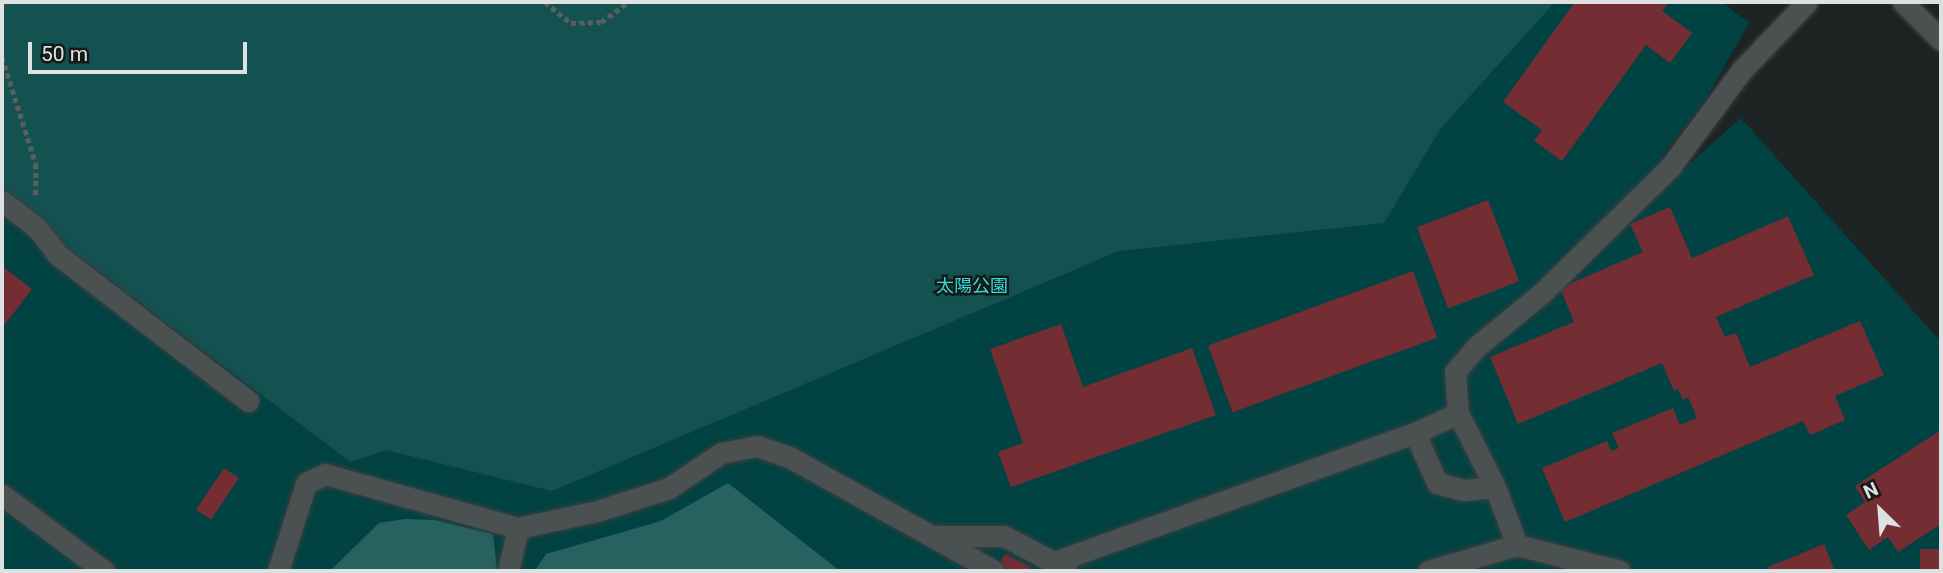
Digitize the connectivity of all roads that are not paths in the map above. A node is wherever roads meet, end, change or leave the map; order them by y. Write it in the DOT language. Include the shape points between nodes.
graph roads {
  1 [pos="1807,2"];
  2 [pos="1903,2"];
  3 [pos="1941,40"];
  4 [pos="2,201"];
  5 [pos="248,401"];
  6 [pos="1458,412"];
  7 [pos="1415,433"];
  8 [pos="1495,487"];
  9 [pos="2,495"];
  10 [pos="518,528"];
  11 [pos="930,536"];
  12 [pos="1517,545"];
  13 [pos="1062,567"];
  14 [pos="104,571"];
  15 [pos="278,571"];
  16 [pos="508,571"];
  17 [pos="994,571"];
  18 [pos="1429,571"];
  19 [pos="1620,571"];
  1 -- 6 [label="street" via="1741,71 1670,167 1542,293 1476,347 1455,372"];
  2 -- 3 [label="street"];
  4 -- 5 [label="street" via="37,228 58,255"];
  6 -- 7 [label="street"];
  6 -- 8 [label="street"];
  7 -- 8 [label="street" via="1437,483 1464,490"];
  7 -- 13 [label="street"];
  8 -- 12 [label="street"];
  9 -- 14 [label="street"];
  10 -- 11 [label="street" via="597,511 669,488 721,453 757,446 791,458"];
  10 -- 15 [label="street" via="325,474 306,483"];
  10 -- 16 [label="street"];
  11 -- 13 [label="street" via="1004,536"];
  11 -- 17 [label="street"];
  12 -- 18 [label="street"];
  12 -- 19 [label="street"];
}
